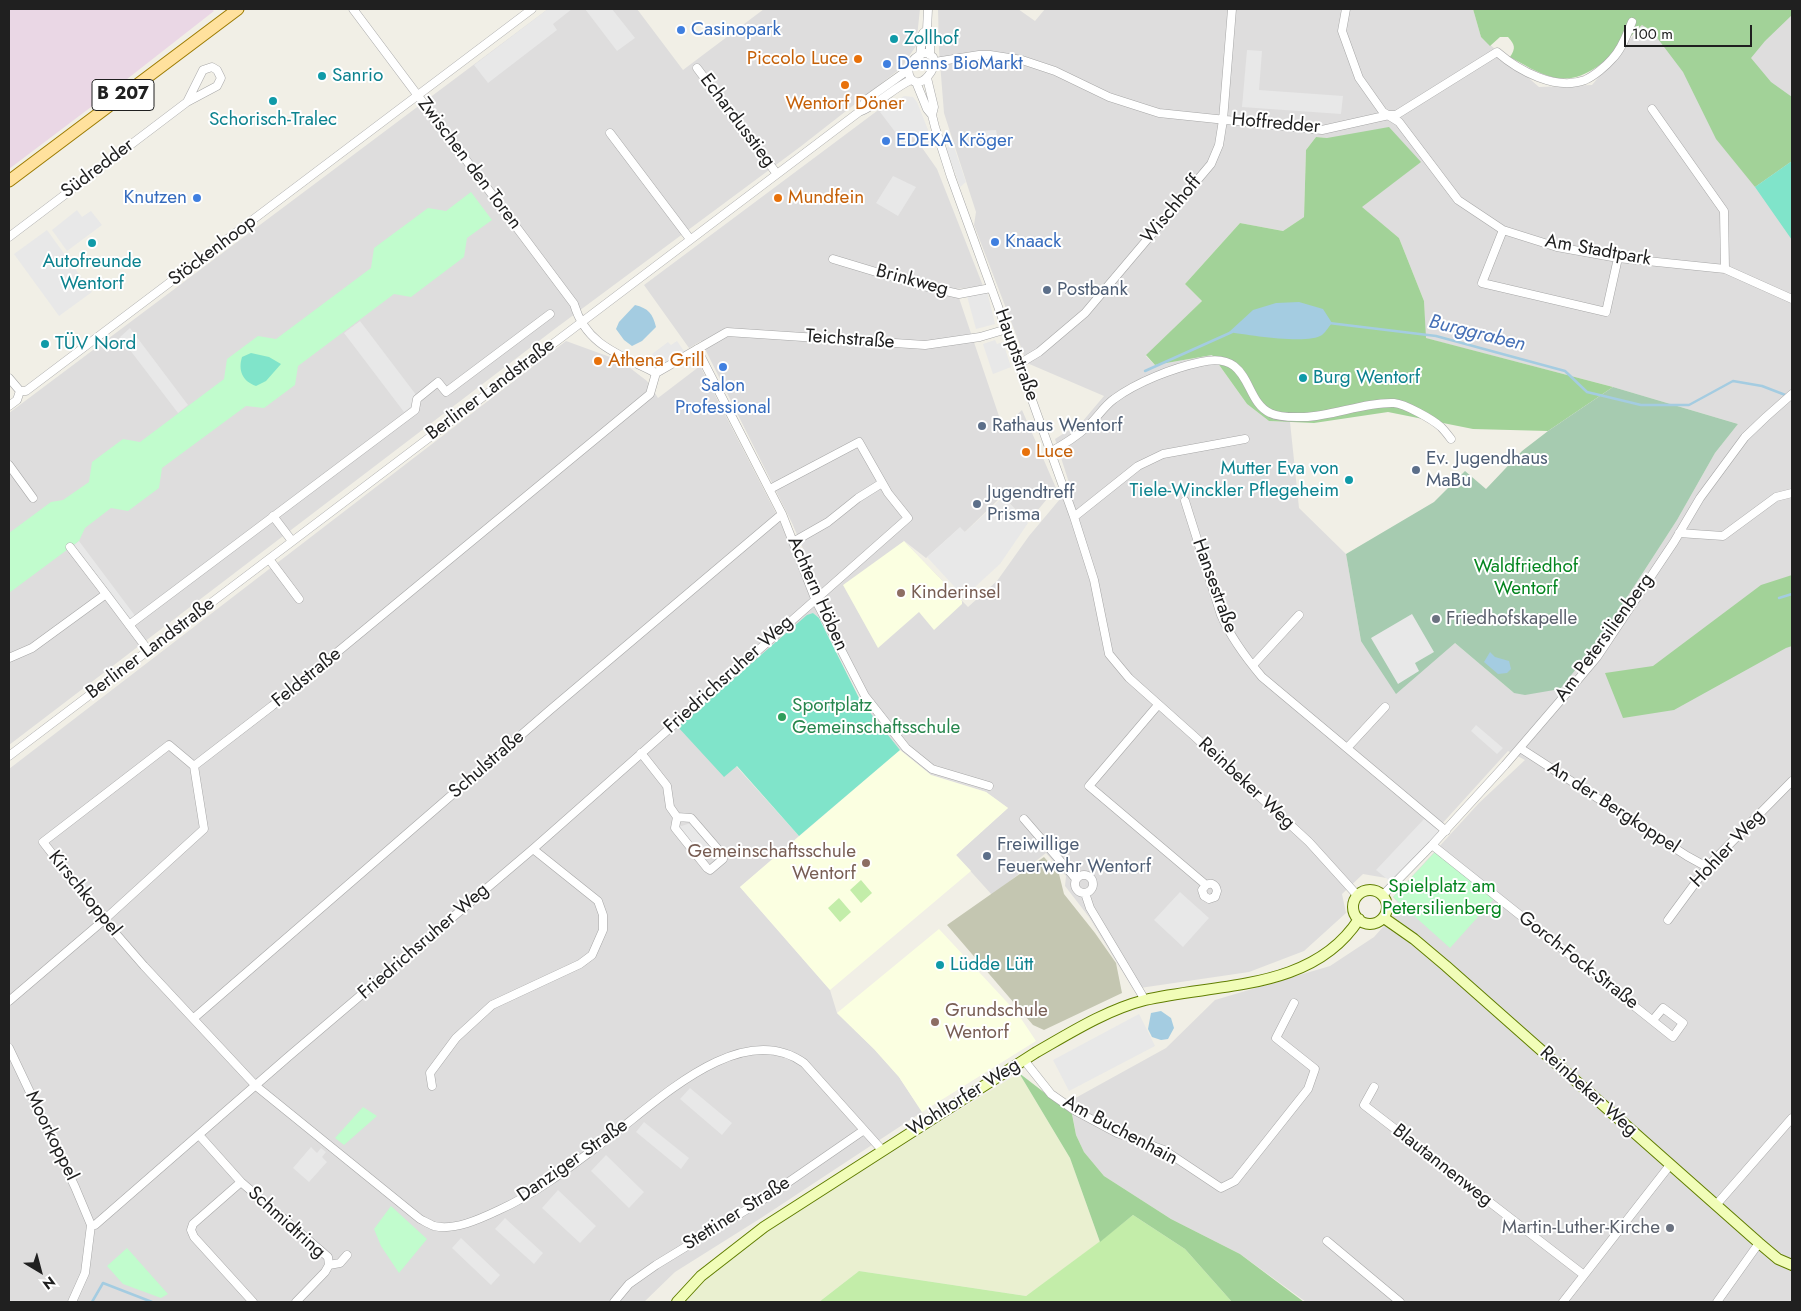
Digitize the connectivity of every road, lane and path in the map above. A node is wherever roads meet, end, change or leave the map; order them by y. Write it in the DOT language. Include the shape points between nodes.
graph roads {
  1 [pos="238,9"];
  2 [pos="353,9"];
  3 [pos="532,9"];
  4 [pos="928,9"];
  5 [pos="1232,9"];
  6 [pos="1346,9"];
  7 [pos="1632,22"];
  8 [pos="927,30"];
  9 [pos="920,55"];
  10 [pos="930,55"];
  11 [pos="935,62"];
  12 [pos="697,68"];
  13 [pos="908,70"];
  14 [pos="927,78"];
  15 [pos="913,81"];
  16 [pos="417,96"];
  17 [pos="187,102"];
  18 [pos="1652,109"];
  19 [pos="859,112"];
  20 [pos="1389,114"];
  21 [pos="932,115"];
  22 [pos="1224,120"];
  23 [pos="610,133"];
  24 [pos="777,174"];
  25 [pos="9,181"];
  26 [pos="1502,230"];
  27 [pos="9,237"];
  28 [pos="690,239"];
  29 [pos="1618,258"];
  30 [pos="833,259"];
  31 [pos="1725,269"];
  32 [pos="992,288"];
  33 [pos="1792,298"];
  34 [pos="550,314"];
  35 [pos="580,322"];
  36 [pos="1007,330"];
  37 [pos="697,349"];
  38 [pos="1019,364"];
  39 [pos="656,373"];
  40 [pos="9,378"];
  41 [pos="20,391"];
  42 [pos="1792,394"];
  43 [pos="9,406"];
  44 [pos="1245,439"];
  45 [pos="1451,439"];
  46 [pos="1050,452"];
  47 [pos="9,465"];
  48 [pos="882,483"];
  49 [pos="770,489"];
  50 [pos="1792,493"];
  51 [pos="33,498"];
  52 [pos="1185,501"];
  53 [pos="782,514"];
  54 [pos="273,516"];
  55 [pos="1074,518"];
  56 [pos="1679,533"];
  57 [pos="292,541"];
  58 [pos="793,542"];
  59 [pos="70,547"];
  60 [pos="269,559"];
  61 [pos="106,594"];
  62 [pos="299,599"];
  63 [pos="816,601"];
  64 [pos="1299,614"];
  65 [pos="129,625"];
  66 [pos="148,650"];
  67 [pos="9,658"];
  68 [pos="1253,665"];
  69 [pos="1128,678"];
  70 [pos="1158,705"];
  71 [pos="1385,707"];
  72 [pos="1348,747"];
  73 [pos="1520,748"];
  74 [pos="641,753"];
  75 [pos="9,756"];
  76 [pos="194,766"];
  77 [pos="1792,781"];
  78 [pos="989,786"];
  79 [pos="677,817"];
  80 [pos="1024,819"];
  81 [pos="1446,830"];
  82 [pos="1432,845"];
  83 [pos="532,849"];
  84 [pos="1707,867"];
  85 [pos="1076,879"];
  86 [pos="1206,885"];
  87 [pos="1085,893"];
  88 [pos="1357,895"];
  89 [pos="1383,895"];
  90 [pos="1384,918"];
  91 [pos="104,920"];
  92 [pos="1359,920"];
  93 [pos="1668,920"];
  94 [pos="9,1000"];
  95 [pos="1144,1000"];
  96 [pos="1294,1003"];
  97 [pos="194,1018"];
  98 [pos="1653,1020"];
  99 [pos="9,1048"];
  100 [pos="1024,1060"];
  101 [pos="256,1086"];
  102 [pos="432,1086"];
  103 [pos="1374,1087"];
  104 [pos="1792,1118"];
  105 [pos="864,1130"];
  106 [pos="199,1135"];
  107 [pos="882,1150"];
  108 [pos="1670,1165"];
  109 [pos="241,1182"];
  110 [pos="1716,1205"];
  111 [pos="91,1225"];
  112 [pos="1327,1241"];
  113 [pos="1759,1244"];
  114 [pos="347,1255"];
  115 [pos="328,1265"];
  116 [pos="1792,1265"];
  117 [pos="1584,1275"];
  118 [pos="72,1302"];
  119 [pos="253,1302"];
  120 [pos="296,1302"];
  121 [pos="614,1302"];
  122 [pos="677,1302"];
  123 [pos="1400,1302"];
  124 [pos="1563,1302"];
  125 [pos="1717,1302"];
  1 -- 25 [label="main road, B 207"];
  2 -- 16 [label="street, Zwischen den Toren"];
  3 -- 16 [label="street, Stöckenhoop"];
  4 -- 8 [label="street"];
  5 -- 22 [label="street, Wischhoff"];
  6 -- 20 [label="street, Am Stadtpark" via="1342,32 1359,78 1383,112"];
  7 -- 20 [label="street, Hoffredder" via="1613,58 1585,80 1553,82 1530,73 1497,52 1403,111"];
  8 -- 9 [label="street"];
  8 -- 10 [label="street"];
  9 -- 10 [label="street"];
  9 -- 13 [label="street"];
  10 -- 11 [label="street"];
  11 -- 14 [label="street"];
  11 -- 22 [label="street, Hoffredder" via="979,55 1022,60 1055,71 1109,97 1159,114"];
  12 -- 24 [label="street, Echardusstieg"];
  13 -- 15 [label="street" via="907,74"];
  13 -- 19 [label="street, Berliner Landstraße" via="866,100"];
  14 -- 15 [label="street" via="919,83"];
  14 -- 21 [label="street, Hauptstraße" via="934,108"];
  15 -- 19 [label="street, Berliner Landstraße"];
  15 -- 21 [label="street, Hauptstraße"];
  16 -- 35 [label="street, Zwischen den Toren" via="572,302"];
  16 -- 41 [label="street, Stöckenhoop" via="32,387"];
  17 -- 17 [label="street, Südredder" via="218,84 221,78 217,70 212,67 203,70"];
  17 -- 27 [label="street, Südredder"];
  18 -- 31 [label="street" via="1724,211"];
  19 -- 24 [label="street, Berliner Landstraße"];
  20 -- 22 [label="street, Hoffredder" via="1322,130"];
  20 -- 26 [label="street, Am Stadtpark" via="1458,200"];
  21 -- 32 [label="street, Hauptstraße" via="950,177"];
  22 -- 38 [label="street, Wischhoff" via="1211,164 1085,314 1039,352"];
  23 -- 28 [label="street"];
  24 -- 28 [label="street, Berliner Landstraße"];
  26 -- 29 [label="street, Am Stadtpark" via="1557,247"];
  26 -- 29 [label="street" via="1482,283 1606,312"];
  28 -- 35 [label="street, Berliner Landstraße"];
  29 -- 31 [label="street, Am Stadtpark"];
  30 -- 32 [label="street, Brinkweg" via="959,294"];
  31 -- 33 [label="street, Am Stadtpark"];
  32 -- 36 [label="street, Hauptstraße"];
  34 -- 54 [label="street, Berliner Landstraße" via="446,392 438,382 416,399 415,410"];
  35 -- 39 [label="street, Zwischen den Toren" via="596,341"];
  35 -- 57 [label="street, Berliner Landstraße"];
  36 -- 37 [label="street, Teichstraße" via="925,345 727,332"];
  36 -- 38 [label="street, Hauptstraße"];
  37 -- 39 [label="street, Teichstraße"];
  37 -- 49 [label="street, Achtern Höben"];
  38 -- 46 [label="street, Hauptstraße"];
  39 -- 76 [label="street, Feldstraße" via="650,394 280,700"];
  40 -- 41 [label="street"];
  41 -- 43 [label="street" via="17,400"];
  42 -- 56 [label="street, Am Petersilienberg" via="1745,438 1700,498"];
  44 -- 55 [label="street" via="1163,454 1138,466"];
  45 -- 46 [label="street" via="1440,426 1396,403 1362,406 1314,417 1270,414 1258,405 1240,371 1223,360 1203,362 1157,376 1132,388"];
  46 -- 55 [label="street, Hauptstraße"];
  47 -- 51 [label="street"];
  48 -- 49 [label="street" via="859,442"];
  48 -- 58 [label="street" via="828,522"];
  48 -- 63 [label="street, Friedrichsruher Weg" via="908,518"];
  49 -- 53 [label="street, Achtern Höben"];
  50 -- 56 [label="street" via="1776,497 1723,536"];
  52 -- 68 [label="street, Hansestraße" via="1228,632"];
  53 -- 58 [label="street, Achtern Höben"];
  53 -- 97 [label="street, Schulstraße"];
  54 -- 57 [label="street"];
  54 -- 65 [label="street, Berliner Landstraße"];
  55 -- 69 [label="street, Hauptstraße" via="1094,580 1109,654"];
  56 -- 73 [label="street, Am Petersilienberg" via="1597,656"];
  57 -- 60 [label="street, Berliner Landstraße"];
  58 -- 63 [label="street, Achtern Höben"];
  59 -- 61 [label="street"];
  60 -- 62 [label="street"];
  60 -- 66 [label="street, Berliner Landstraße"];
  61 -- 65 [label="street"];
  61 -- 67 [label="street" via="32,648"];
  63 -- 74 [label="street, Friedrichsruher Weg"];
  63 -- 78 [label="street, Achtern Höben" via="865,696 906,748 932,769"];
  64 -- 68 [label="street"];
  65 -- 66 [label="street"];
  66 -- 75 [label="street, Berliner Landstraße"];
  68 -- 72 [label="street, Hansestraße" via="1262,677"];
  69 -- 70 [label="street, Reinbeker Weg"];
  70 -- 86 [label="street" via="1089,786"];
  70 -- 88 [label="street, Reinbeker Weg" via="1309,842"];
  71 -- 72 [label="street"];
  72 -- 81 [label="street, Hansestraße"];
  73 -- 81 [label="street, Am Petersilienberg"];
  73 -- 84 [label="street, An der Bergkoppel"];
  74 -- 79 [label="street" via="668,786 670,807"];
  74 -- 83 [label="street, Friedrichsruher Weg"];
  76 -- 91 [label="street" via="204,829"];
  76 -- 91 [label="street, Kirschkoppel" via="169,745 42,842"];
  77 -- 84 [label="street, Hohler Weg"];
  79 -- 79 [label="street" via="675,828 710,870 723,859 723,855 691,818"];
  80 -- 85 [label="street"];
  81 -- 82 [label="street, Am Petersilienberg"];
  82 -- 89 [label="street, Am Petersilienberg"];
  82 -- 98 [label="street, Gorch-Fock-Straße"];
  83 -- 101 [label="street, Friedrichsruher Weg"];
  83 -- 102 [label="street" via="598,901 603,915 603,930 598,944 580,964 492,1005 448,1048 430,1073"];
  84 -- 93 [label="street, Hohler Weg"];
  85 -- 87 [label="street" via="1077,890"];
  85 -- 87 [label="street" via="1084,874 1092,879 1092,888"];
  87 -- 95 [label="street" via="1090,908"];
  88 -- 89 [label="main road" via="1370,889"];
  88 -- 92 [label="main road" via="1353,910"];
  89 -- 90 [label="main road" via="1388,908"];
  90 -- 92 [label="main road" via="1369,924"];
  90 -- 108 [label="main road, Reinbeker Weg" via="1453,972"];
  91 -- 94 [label="street"];
  91 -- 97 [label="street, Kirschkoppel"];
  92 -- 95 [label="main road, Wohltorfer Weg" via="1340,943 1302,968 1251,982"];
  95 -- 100 [label="main road, Wohltorfer Weg" via="1103,1015"];
  96 -- 100 [label="street, Am Buchenhain" via="1276,1038 1316,1069 1308,1089 1235,1181 1221,1188 1164,1150 1117,1133 1074,1110 1051,1094"];
  97 -- 101 [label="street, Kirschkoppel"];
  99 -- 111 [label="street, Moorkoppel"];
  100 -- 107 [label="main road, Wohltorfer Weg"];
  101 -- 105 [label="street, Danziger Straße" via="403,1207 434,1226 451,1227 466,1223 524,1198 700,1070 732,1056 759,1050 795,1056"];
  101 -- 106 [label="street, Friedrichsruher Weg"];
  103 -- 117 [label="street, Blautannenweg" via="1364,1104"];
  104 -- 110 [label="street"];
  105 -- 107 [label="street, Danziger Straße"];
  105 -- 121 [label="street, Stettiner Straße" via="764,1199 650,1270 630,1284"];
  106 -- 109 [label="street, Schmidtring"];
  106 -- 111 [label="street, Friedrichsruher Weg" via="95,1225"];
  107 -- 122 [label="main road, Wohltorfer Weg" via="764,1227 701,1276"];
  108 -- 110 [label="main road, Reinbeker Weg"];
  108 -- 117 [label="street"];
  109 -- 115 [label="street, Schmidtring" via="328,1257"];
  109 -- 119 [label="street, Schmidtring" via="191,1230"];
  110 -- 113 [label="main road, Reinbeker Weg"];
  111 -- 118 [label="street" via="85,1273"];
  112 -- 123 [label="street"];
  113 -- 116 [label="main road, Reinbeker Weg"];
  113 -- 125 [label="street"];
  114 -- 115 [label="street, Schmidtring" via="340,1263"];
  115 -- 120 [label="street, Schmidtring"];
  117 -- 124 [label="street"];
}
